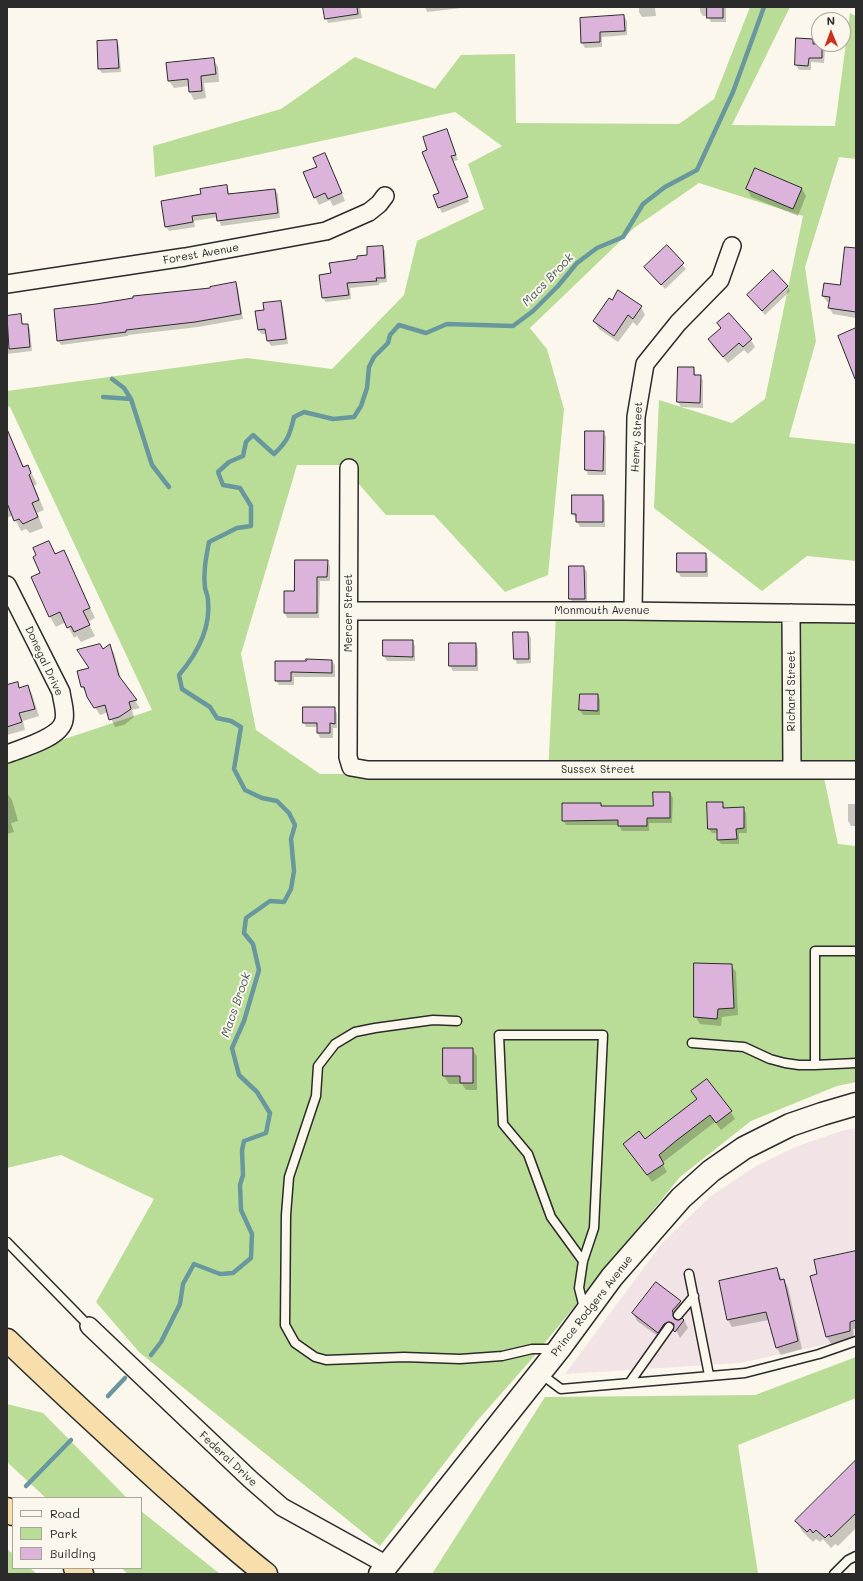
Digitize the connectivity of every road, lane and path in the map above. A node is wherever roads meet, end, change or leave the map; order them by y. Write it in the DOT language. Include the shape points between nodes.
graph roads {
  1 [pos="385,196"];
  2 [pos="732,246"];
  3 [pos="7,284"];
  4 [pos="349,468"];
  5 [pos="7,585"];
  6 [pos="349,611"];
  7 [pos="633,611"];
  8 [pos="791,613"];
  9 [pos="856,614"];
  10 [pos="7,754"];
  11 [pos="348,757"];
  12 [pos="792,770"];
  13 [pos="856,770"];
  14 [pos="856,951"];
  15 [pos="457,1021"];
  16 [pos="692,1043"];
  17 [pos="856,1063"];
  18 [pos="815,1065"];
  19 [pos="856,1104"];
  20 [pos="7,1242"];
  21 [pos="583,1261"];
  22 [pos="689,1274"];
  23 [pos="694,1296"];
  24 [pos="585,1313"];
  25 [pos="678,1315"];
  26 [pos="89,1326"];
  27 [pos="669,1327"];
  28 [pos="7,1340"];
  29 [pos="856,1341"];
  30 [pos="559,1349"];
  31 [pos="539,1373"];
  32 [pos="709,1376"];
  33 [pos="630,1382"];
  34 [pos="856,1556"];
  35 [pos="384,1570"];
  36 [pos="266,1574"];
  37 [pos="834,1574"];
  1 -- 3 [label="street, Forest Avenue" via="369,212 326,231 185,257"];
  2 -- 7 [label="street, Henry Street" via="720,280 678,323 645,364 636,417"];
  4 -- 6 [label="street, Mercer Street"];
  5 -- 10 [label="street, Donegal Drive" via="61,692 64,710 64,721 57,731"];
  6 -- 7 [label="street, Monmouth Avenue"];
  6 -- 11 [label="street, Mercer Street"];
  7 -- 8 [label="street, Monmouth Avenue"];
  8 -- 9 [label="street, Monmouth Avenue"];
  8 -- 12 [label="street, Richard Street"];
  11 -- 12 [label="street, Sussex Street" via="351,766 368,770"];
  12 -- 13 [label="street, Sussex Street"];
  14 -- 18 [label="lane" via="815,951"];
  15 -- 30 [label="lane" via="433,1020 355,1032 334,1044 318,1066 316,1096 289,1177 285,1325 295,1344 315,1357 326,1360 404,1357 460,1359 502,1356 532,1349"];
  16 -- 18 [label="lane" via="744,1047 785,1063 799,1066"];
  17 -- 18 [label="lane"];
  19 -- 24 [label="street, Prince Rodgers Avenue" via="790,1125 744,1148 711,1171 681,1198 636,1248"];
  20 -- 26 [label="lane"];
  21 -- 21 [label="lane" via="594,1228 603,1035 499,1035 504,1124 528,1154 552,1217"];
  21 -- 24 [label="lane" via="580,1288"];
  22 -- 23 [label="lane"];
  23 -- 25 [label="lane"];
  23 -- 32 [label="lane"];
  24 -- 30 [label="street, Prince Rodgers Avenue"];
  26 -- 35 [label="street, Federal Drive" via="250,1480 282,1507"];
  27 -- 33 [label="lane"];
  28 -- 36 [label="highway" via="150,1474"];
  29 -- 32 [label="lane" via="819,1354 745,1373"];
  30 -- 31 [label="street, Prince Rodgers Avenue"];
  31 -- 33 [label="lane" via="561,1389"];
  31 -- 35 [label="street, Prince Rodgers Avenue"];
  32 -- 33 [label="lane"];
  34 -- 37 [label="lane"];
}
